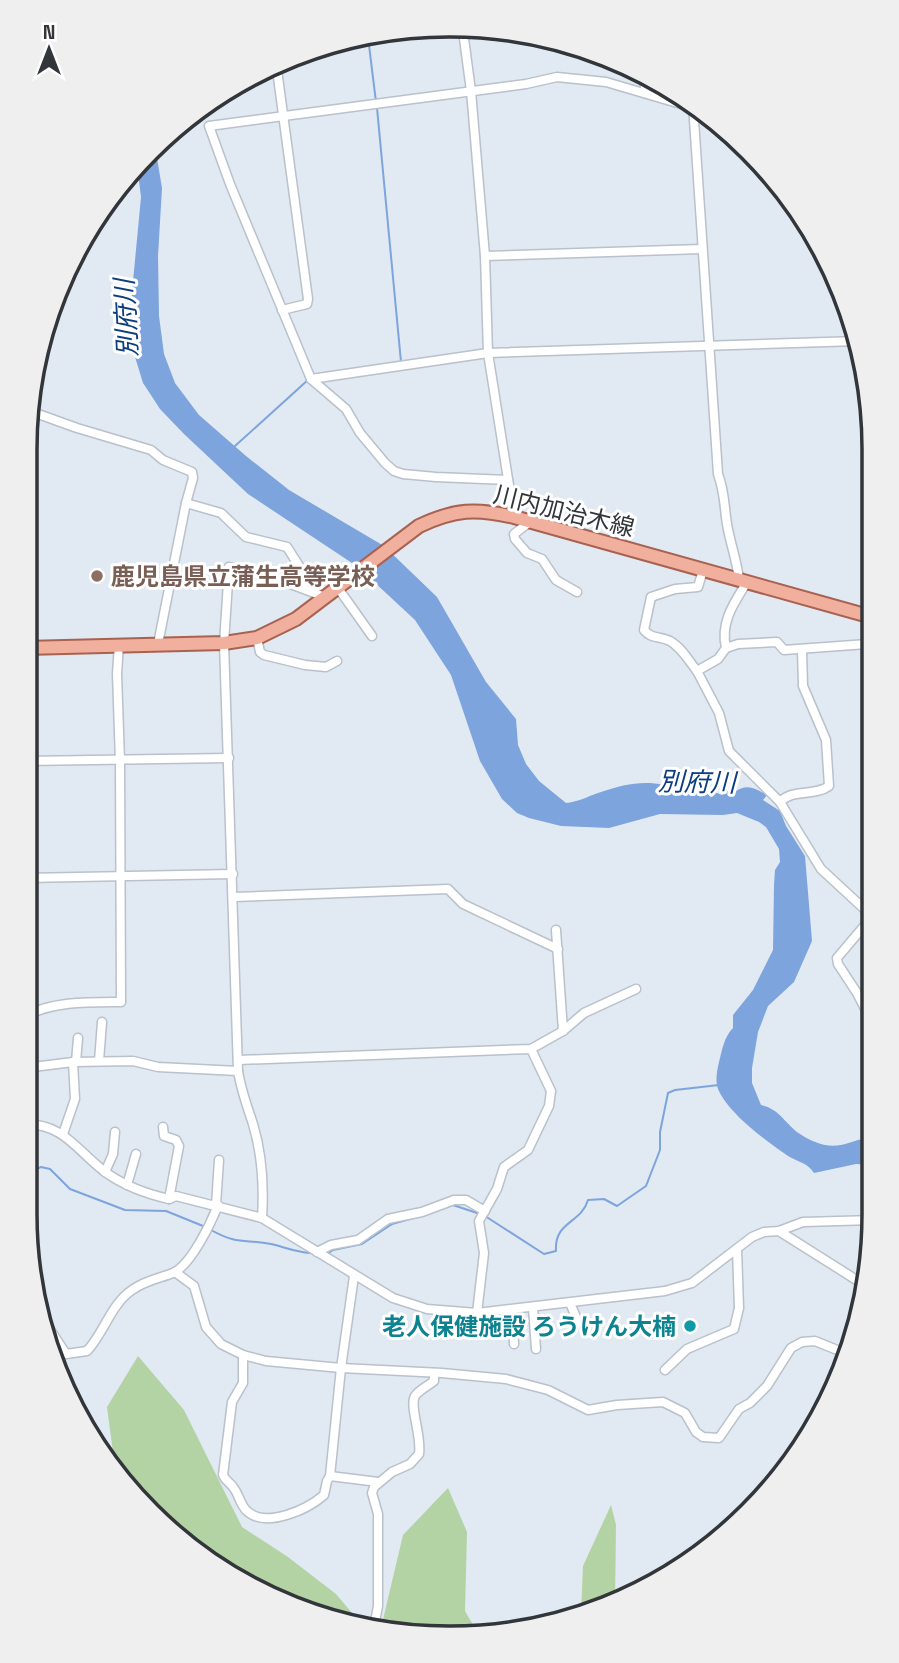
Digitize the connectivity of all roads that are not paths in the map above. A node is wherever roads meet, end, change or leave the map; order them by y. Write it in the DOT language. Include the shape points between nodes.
graph roads {
  1 [pos="464,38"];
  2 [pos="278,74"];
  3 [pos="645,86"];
  4 [pos="471,91"];
  5 [pos="646,93"];
  6 [pos="668,99"];
  7 [pos="693,116"];
  8 [pos="283,117"];
  9 [pos="702,249"];
  10 [pos="485,256"];
  11 [pos="282,310"];
  12 [pos="847,341"];
  13 [pos="709,346"];
  14 [pos="488,353"];
  15 [pos="311,379"];
  16 [pos="39,414"];
  17 [pos="508,480"];
  18 [pos="186,503"];
  19 [pos="514,517"];
  20 [pos="531,521"];
  21 [pos="702,570"];
  22 [pos="743,581"];
  23 [pos="303,588"];
  24 [pos="338,588"];
  25 [pos="577,592"];
  26 [pos="325,597"];
  27 [pos="862,614"];
  28 [pos="372,636"];
  29 [pos="257,638"];
  30 [pos="224,643"];
  31 [pos="158,644"];
  32 [pos="119,645"];
  33 [pos="862,645"];
  34 [pos="37,648"];
  35 [pos="726,648"];
  36 [pos="802,650"];
  37 [pos="337,661"];
  38 [pos="697,671"];
  39 [pos="229,758"];
  40 [pos="37,761"];
  41 [pos="120,761"];
  42 [pos="780,802"];
  43 [pos="233,874"];
  44 [pos="120,876"];
  45 [pos="37,878"];
  46 [pos="234,897"];
  47 [pos="862,905"];
  48 [pos="862,928"];
  49 [pos="556,930"];
  50 [pos="558,949"];
  51 [pos="636,989"];
  52 [pos="862,1003"];
  53 [pos="37,1010"];
  54 [pos="102,1023"];
  55 [pos="563,1031"];
  56 [pos="78,1038"];
  57 [pos="531,1049"];
  58 [pos="239,1060"];
  59 [pos="99,1061"];
  60 [pos="74,1062"];
  61 [pos="37,1067"];
  62 [pos="238,1071"];
  63 [pos="37,1126"];
  64 [pos="163,1127"];
  65 [pos="115,1132"];
  66 [pos="63,1134"];
  67 [pos="136,1154"];
  68 [pos="219,1160"];
  69 [pos="105,1172"];
  70 [pos="127,1185"];
  71 [pos="169,1199"];
  72 [pos="217,1205"];
  73 [pos="483,1215"];
  74 [pos="262,1218"];
  75 [pos="862,1220"];
  76 [pos="779,1231"];
  77 [pos="737,1249"];
  78 [pos="317,1252"];
  79 [pos="175,1272"];
  80 [pos="354,1276"];
  81 [pos="857,1280"];
  82 [pos="570,1303"];
  83 [pos="533,1308"];
  84 [pos="512,1310"];
  85 [pos="477,1313"];
  86 [pos="579,1324"];
  87 [pos="57,1341"];
  88 [pos="514,1344"];
  89 [pos="536,1349"];
  90 [pos="838,1350"];
  91 [pos="243,1355"];
  92 [pos="341,1368"];
  93 [pos="665,1370"];
  94 [pos="434,1373"];
  95 [pos="330,1476"];
  96 [pos="378,1482"];
  97 [pos="376,1619"];
  1 -- 4 [label="street"];
  2 -- 8 [label="street"];
  3 -- 5 [label="street"];
  4 -- 5 [label="street" via="557,77 606,82"];
  4 -- 8 [label="street"];
  4 -- 10 [label="street"];
  5 -- 6 [label="street"];
  7 -- 9 [label="street"];
  8 -- 11 [label="street" via="308,299 303,307"];
  8 -- 11 [label="street" via="209,126"];
  9 -- 10 [label="street"];
  9 -- 13 [label="street"];
  10 -- 14 [label="street"];
  11 -- 15 [label="street"];
  12 -- 13 [label="street"];
  13 -- 14 [label="street"];
  13 -- 22 [label="street" via="718,474"];
  14 -- 15 [label="street"];
  14 -- 17 [label="street"];
  15 -- 17 [label="street" via="346,409 360,433 394,471"];
  16 -- 18 [label="street" via="151,450 163,460 188,468 193,478"];
  17 -- 19 [label="street"];
  18 -- 23 [label="street" via="221,513 246,537 287,547 301,569"];
  18 -- 31 [label="street"];
  19 -- 20 [label="main road, 川内加治木線"];
  19 -- 24 [label="main road, 川内加治木線" via="456,511 419,526"];
  20 -- 21 [label="main road, 川内加治木線"];
  20 -- 25 [label="street" via="514,534 515,539 527,553 542,559 556,580"];
  21 -- 22 [label="main road, 川内加治木線"];
  21 -- 38 [label="street" via="698,587 651,597 644,630 670,641"];
  22 -- 27 [label="main road, 川内加治木線"];
  22 -- 35 [label="street" via="728,615 723,635"];
  23 -- 26 [label="street"];
  23 -- 30 [label="street" via="229,567"];
  24 -- 26 [label="main road, 川内加治木線"];
  24 -- 28 [label="street"];
  26 -- 29 [label="main road, 川内加治木線" via="296,619"];
  29 -- 30 [label="main road, 川内加治木線"];
  29 -- 37 [label="street" via="264,655 327,667"];
  30 -- 31 [label="main road, 川内加治木線"];
  30 -- 39 [label="street"];
  31 -- 32 [label="main road, 川内加治木線"];
  32 -- 34 [label="main road, 川内加治木線"];
  32 -- 41 [label="street"];
  33 -- 36 [label="street"];
  35 -- 36 [label="street" via="777,642 784,650"];
  35 -- 38 [label="street" via="718,659"];
  36 -- 42 [label="street" via="803,686 826,740 829,786 786,795"];
  38 -- 42 [label="street" via="719,713 729,751"];
  39 -- 41 [label="street"];
  39 -- 43 [label="street"];
  40 -- 41 [label="street"];
  41 -- 44 [label="street"];
  42 -- 47 [label="street" via="821,869"];
  43 -- 44 [label="street"];
  43 -- 46 [label="street"];
  44 -- 45 [label="street"];
  44 -- 53 [label="street" via="121,1002 84,1001"];
  46 -- 50 [label="street" via="448,889 463,904"];
  46 -- 58 [label="street"];
  48 -- 52 [label="street" via="837,957"];
  49 -- 50 [label="street"];
  50 -- 55 [label="street"];
  51 -- 55 [label="street" via="584,1013"];
  54 -- 59 [label="street"];
  55 -- 57 [label="street"];
  56 -- 60 [label="street"];
  57 -- 58 [label="street"];
  57 -- 73 [label="street" via="551,1091 549,1107 528,1150 504,1167"];
  58 -- 62 [label="street"];
  59 -- 60 [label="street"];
  59 -- 62 [label="street"];
  60 -- 61 [label="street"];
  60 -- 66 [label="street" via="75,1099"];
  62 -- 74 [label="street" via="262,1175"];
  63 -- 66 [label="street"];
  64 -- 71 [label="street" via="164,1136 179,1146"];
  65 -- 69 [label="street"];
  66 -- 69 [label="street"];
  67 -- 70 [label="street"];
  68 -- 72 [label="street"];
  69 -- 70 [label="street"];
  70 -- 71 [label="street"];
  71 -- 72 [label="street" via="176,1196"];
  72 -- 74 [label="street"];
  72 -- 79 [label="street" via="203,1240"];
  73 -- 78 [label="street" via="466,1200 454,1200 388,1219 358,1240"];
  73 -- 85 [label="street"];
  74 -- 78 [label="street"];
  75 -- 76 [label="street" via="800,1223"];
  76 -- 77 [label="street" via="764,1231"];
  76 -- 81 [label="street"];
  77 -- 82 [label="street" via="692,1283 665,1291"];
  77 -- 93 [label="street" via="739,1308 734,1329 687,1349"];
  78 -- 80 [label="street"];
  79 -- 87 [label="street" via="132,1290 88,1352 66,1354"];
  79 -- 91 [label="street" via="194,1286 206,1327 221,1344"];
  80 -- 85 [label="street" via="413,1306"];
  80 -- 92 [label="street"];
  82 -- 83 [label="street"];
  82 -- 86 [label="street"];
  83 -- 84 [label="street"];
  83 -- 89 [label="street"];
  84 -- 85 [label="street"];
  84 -- 88 [label="street"];
  90 -- 94 [label="street" via="815,1341 791,1348 767,1386 739,1409 719,1437 709,1439 696,1432 685,1413 663,1402 588,1410 533,1385"];
  91 -- 92 [label="street"];
  91 -- 95 [label="street" via="243,1383 232,1402 223,1469 242,1506 254,1516 279,1517 312,1505 324,1495"];
  92 -- 94 [label="street"];
  92 -- 95 [label="street"];
  94 -- 96 [label="street" via="434,1381 416,1395 412,1406 418,1422 419,1454"];
  95 -- 96 [label="street"];
  96 -- 97 [label="street" via="372,1493 378,1514"];
}
